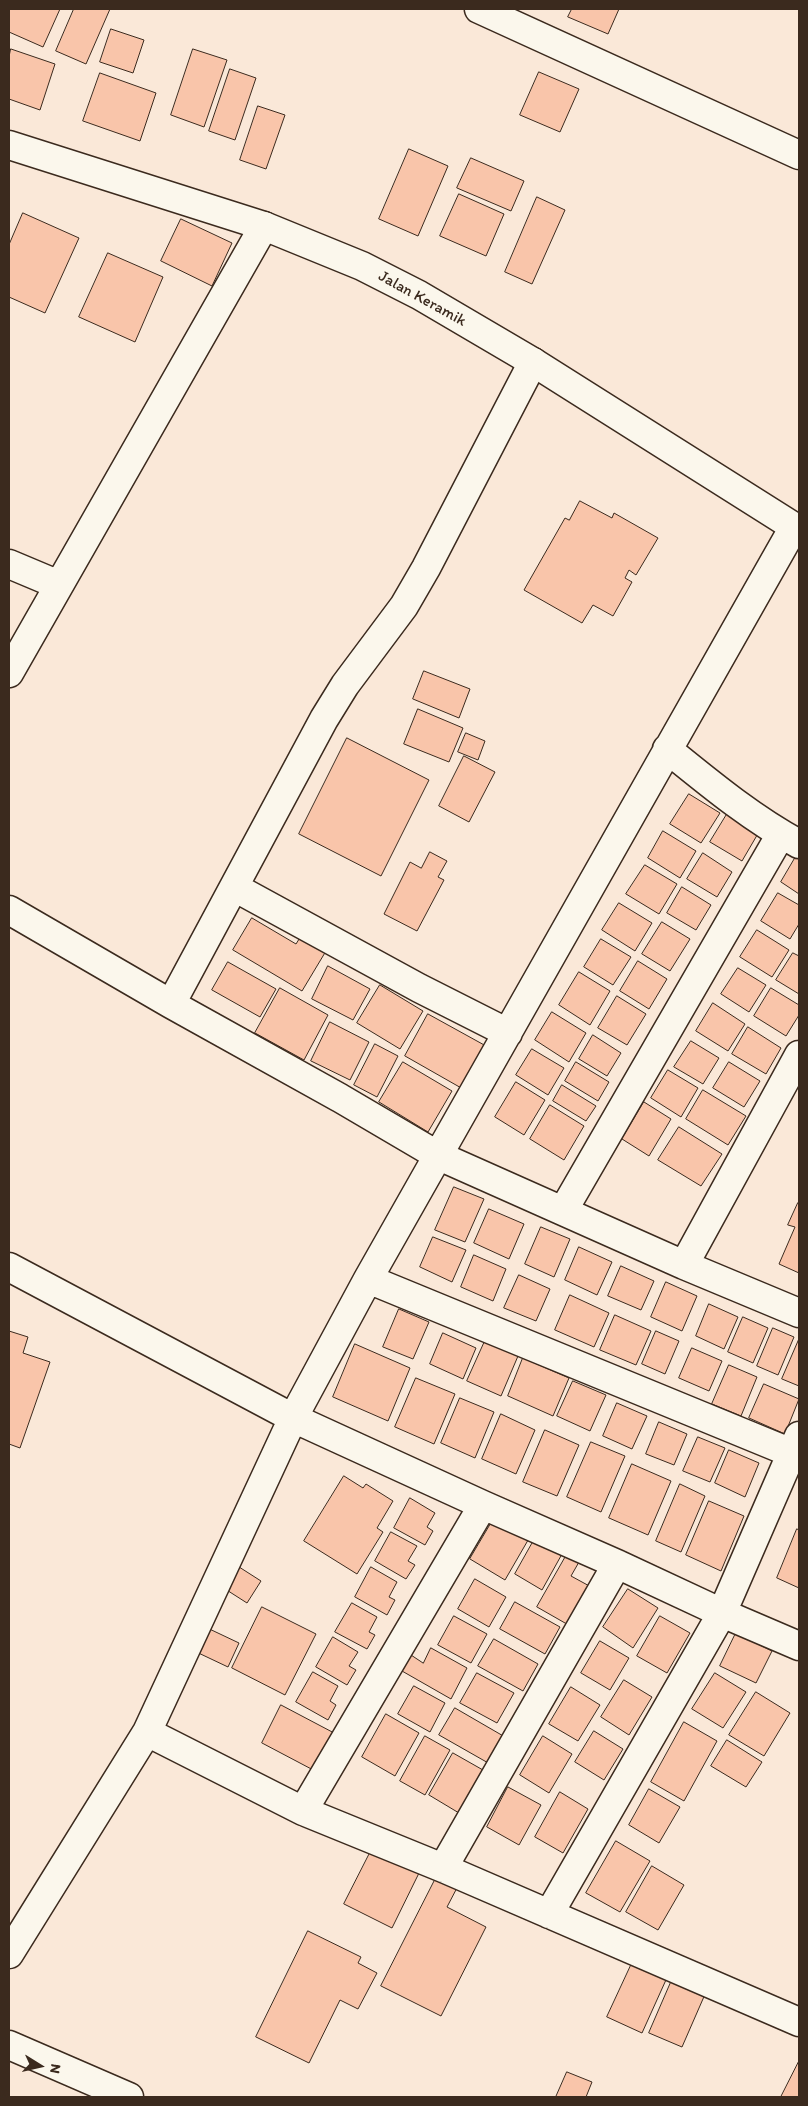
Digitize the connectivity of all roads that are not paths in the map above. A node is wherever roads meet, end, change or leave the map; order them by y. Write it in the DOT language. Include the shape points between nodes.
graph roads {
  1 [pos="479,9"];
  2 [pos="9,145"];
  3 [pos="799,155"];
  4 [pos="264,226"];
  5 [pos="533,362"];
  6 [pos="796,528"];
  7 [pos="9,564"];
  8 [pos="59,585"];
  9 [pos="9,673"];
  10 [pos="667,749"];
  11 [pos="790,839"];
  12 [pos="234,887"];
  13 [pos="9,910"];
  14 [pos="171,1004"];
  15 [pos="508,1033"];
  16 [pos="799,1055"];
  17 [pos="437,1155"];
  18 [pos="563,1211"];
  19 [pos="684,1265"];
  20 [pos="9,1267"];
  21 [pos="368,1279"];
  22 [pos="799,1313"];
  23 [pos="294,1418"];
  24 [pos="797,1448"];
  25 [pos="483,1505"];
  26 [pos="617,1564"];
  27 [pos="722,1613"];
  28 [pos="799,1646"];
  29 [pos="147,1732"];
  30 [pos="303,1811"];
  31 [pos="443,1868"];
  32 [pos="549,1914"];
  33 [pos="9,1954"];
  34 [pos="799,2022"];
  35 [pos="9,2045"];
  36 [pos="129,2097"];
  1 -- 3 [label="street"];
  2 -- 4 [label="street, Jalan Keramik"];
  4 -- 5 [label="street, Jalan Keramik" via="362,266 419,294"];
  4 -- 8 [label="street"];
  5 -- 6 [label="street, Jalan Keramik"];
  5 -- 12 [label="street" via="426,568 404,606 328,712"];
  6 -- 10 [label="street"];
  7 -- 8 [label="street"];
  8 -- 9 [label="street"];
  10 -- 11 [label="street" via="717,789"];
  10 -- 15 [label="street"];
  11 -- 18 [label="street"];
  12 -- 14 [label="street"];
  12 -- 15 [label="street"];
  13 -- 14 [label="street"];
  14 -- 17 [label="street"];
  15 -- 17 [label="street"];
  16 -- 19 [label="street"];
  17 -- 18 [label="street"];
  17 -- 21 [label="street"];
  18 -- 19 [label="street"];
  19 -- 22 [label="street"];
  20 -- 23 [label="street"];
  21 -- 23 [label="street"];
  21 -- 24 [label="street"];
  23 -- 25 [label="street"];
  23 -- 29 [label="street"];
  24 -- 27 [label="street"];
  25 -- 26 [label="street"];
  25 -- 30 [label="street"];
  26 -- 27 [label="street"];
  26 -- 31 [label="street"];
  27 -- 28 [label="street"];
  27 -- 32 [label="street"];
  29 -- 30 [label="street"];
  29 -- 33 [label="street"];
  30 -- 31 [label="street"];
  31 -- 32 [label="street"];
  32 -- 34 [label="street"];
  35 -- 36 [label="street"];
}
